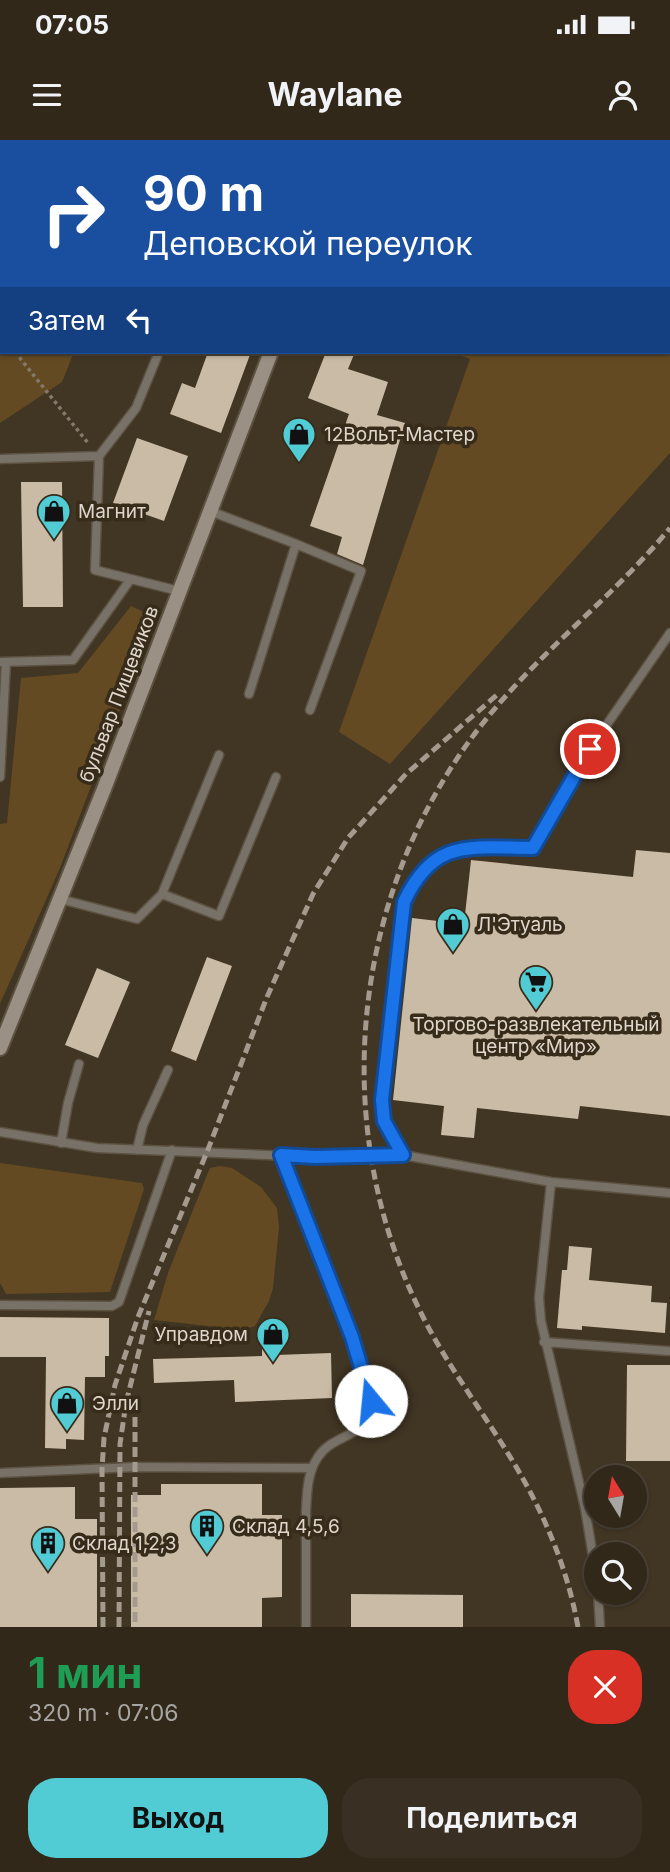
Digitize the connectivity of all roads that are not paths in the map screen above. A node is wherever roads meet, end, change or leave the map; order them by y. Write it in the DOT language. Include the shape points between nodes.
graph roads {
  1 [pos="158,354"];
  2 [pos="270,354"];
  3 [pos="99,456"];
  4 [pos="0,459"];
  5 [pos="210,511"];
  6 [pos="296,544"];
  7 [pos="130,580"];
  8 [pos="179,591"];
  9 [pos="670,633"];
  10 [pos="3,662"];
  11 [pos="249,694"];
  12 [pos="310,710"];
  13 [pos="219,755"];
  14 [pos="0,777"];
  15 [pos="276,778"];
  16 [pos="162,894"];
  17 [pos="61,900"];
  18 [pos="0,1048"];
  19 [pos="79,1064"];
  20 [pos="168,1070"];
  21 [pos="0,1132"];
  22 [pos="61,1143"];
  23 [pos="137,1150"];
  24 [pos="172,1150"];
  25 [pos="281,1155"];
  26 [pos="403,1155"];
  27 [pos="551,1182"];
  28 [pos="670,1193"];
  29 [pos="0,1305"];
  30 [pos="544,1342"];
  31 [pos="668,1351"];
  32 [pos="312,1468"];
  33 [pos="0,1473"];
  34 [pos="591,1542"];
  35 [pos="599,1605"];
  36 [pos="306,1627"];
  37 [pos="600,1627"];
  1 -- 3 [label="lane" via="136,408"];
  2 -- 5 [label="main road, бульвар Пищевиков"];
  3 -- 4 [label="lane"];
  3 -- 7 [label="lane" via="95,570"];
  5 -- 6 [label="lane"];
  5 -- 8 [label="main road, бульвар Пищевиков"];
  6 -- 11 [label="lane"];
  6 -- 12 [label="lane" via="361,570"];
  7 -- 8 [label="lane"];
  7 -- 10 [label="lane" via="73,660"];
  8 -- 17 [label="main road, бульвар Пищевиков"];
  9 -- 26 [label="lane" via="590,749 533,848 453,850 426,865 410,889 404,902 382,1100 384,1121"];
  10 -- 14 [label="lane"];
  13 -- 16 [label="lane"];
  15 -- 16 [label="lane" via="219,916"];
  16 -- 17 [label="lane" via="137,919"];
  17 -- 18 [label="main road, бульвар Пищевиков"];
  19 -- 22 [label="lane"];
  20 -- 23 [label="lane"];
  21 -- 22 [label="lane"];
  22 -- 23 [label="lane"];
  23 -- 24 [label="lane"];
  24 -- 25 [label="lane"];
  24 -- 29 [label="lane" via="119,1302 112,1306"];
  25 -- 26 [label="lane"];
  25 -- 32 [label="lane" via="352,1337 372,1411 361,1429 329,1446"];
  26 -- 27 [label="lane"];
  27 -- 28 [label="lane"];
  27 -- 30 [label="lane" via="539,1298"];
  30 -- 31 [label="lane"];
  30 -- 34 [label="lane"];
  32 -- 33 [label="lane" via="135,1467"];
  32 -- 36 [label="lane" via="306,1511"];
  35 -- 37 [label="lane"];
}
